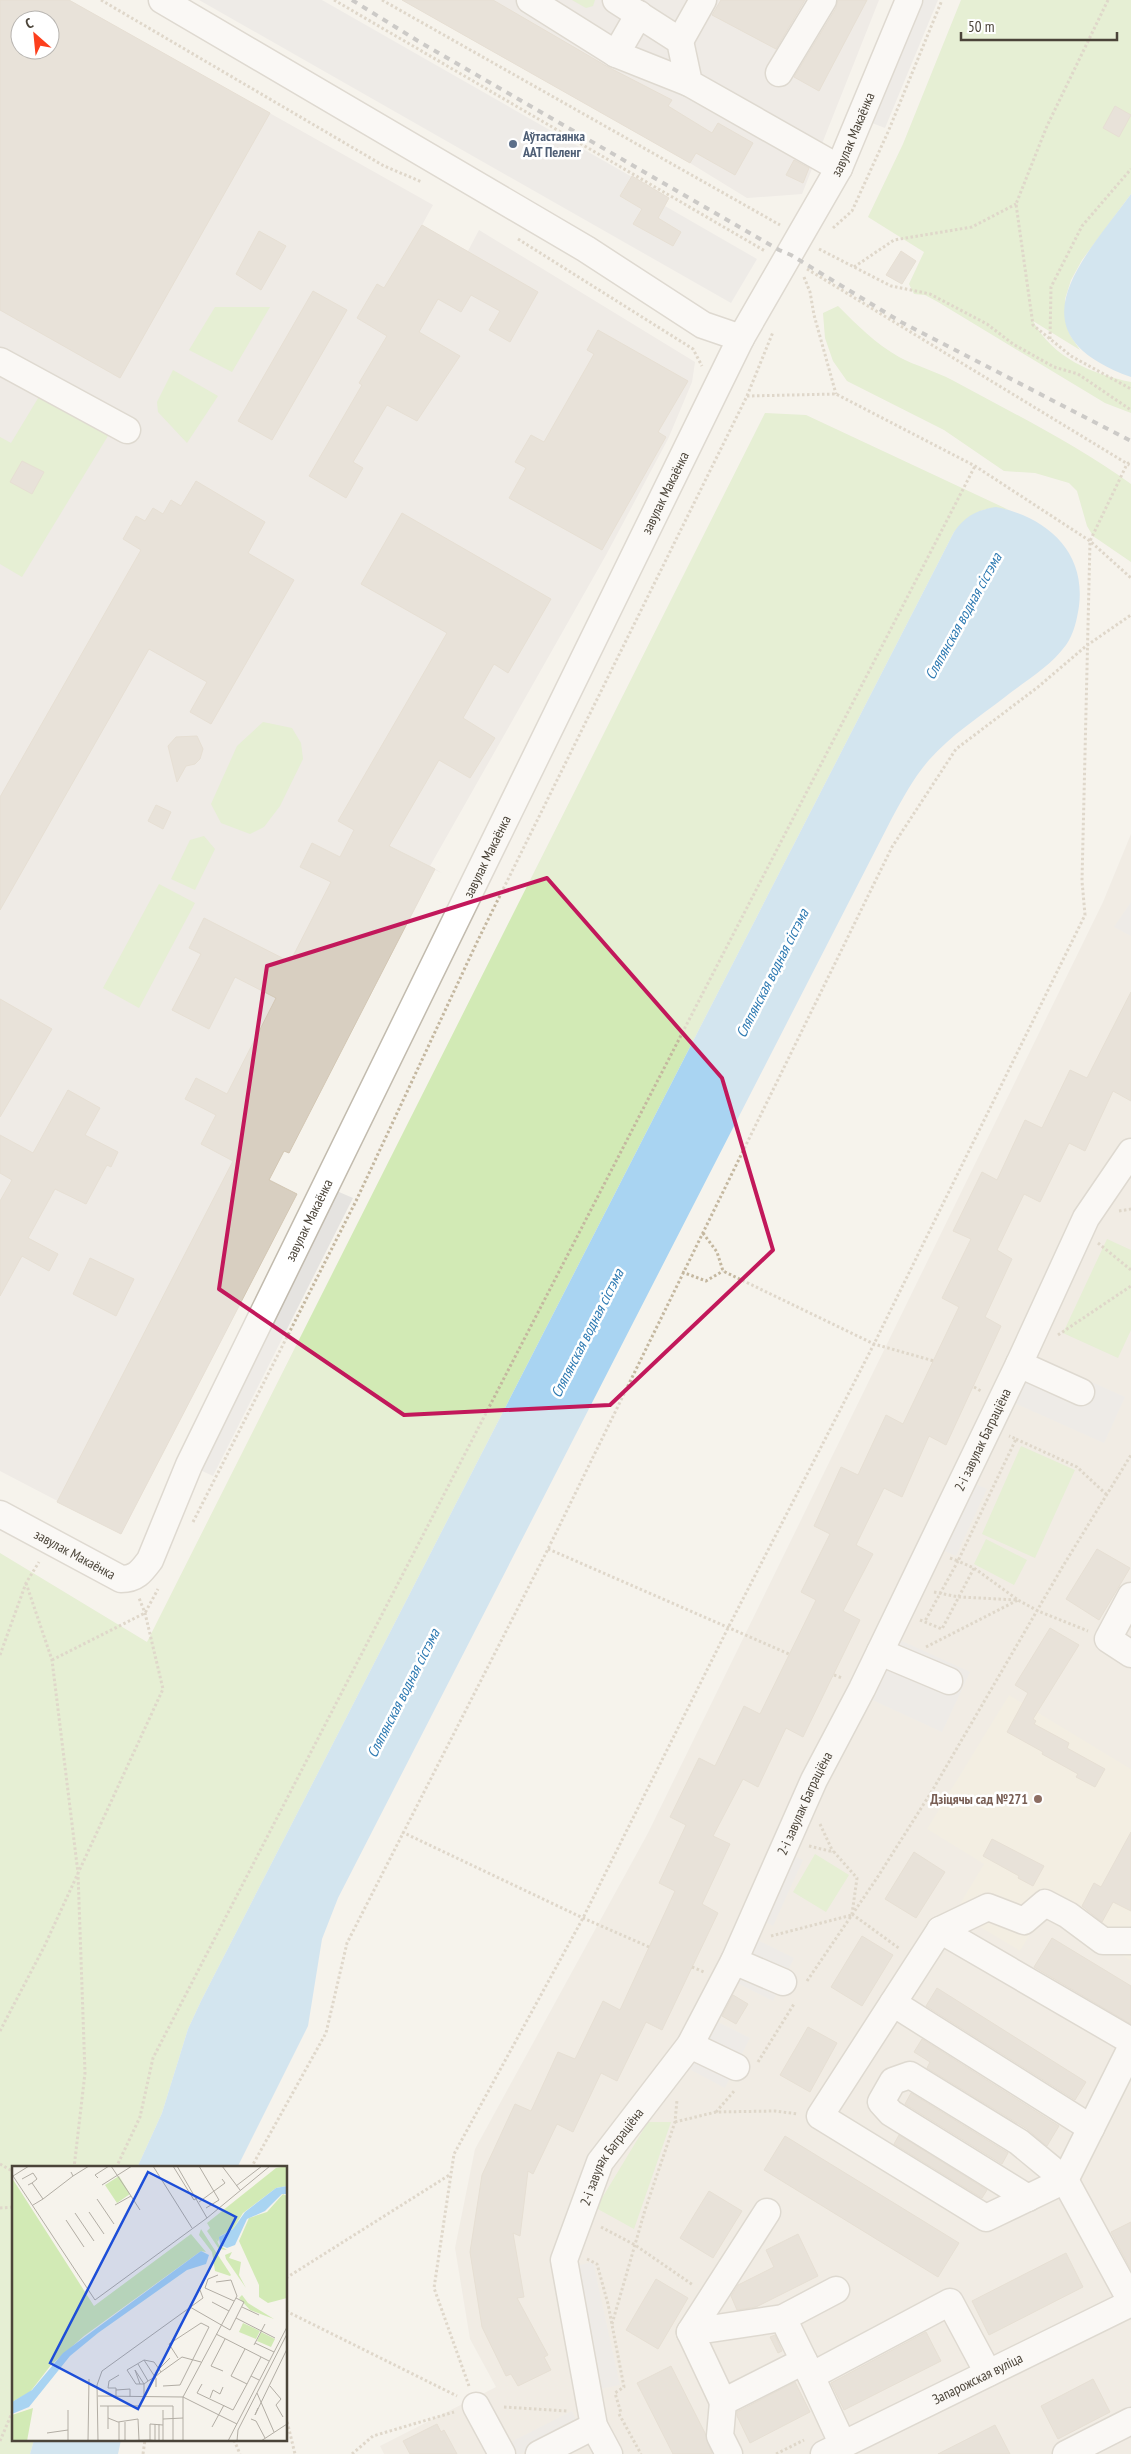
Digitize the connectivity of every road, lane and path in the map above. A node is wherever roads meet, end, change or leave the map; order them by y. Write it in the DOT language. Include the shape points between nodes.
graph roads {
  1 [pos="101,0"];
  2 [pos="162,0"];
  3 [pos="334,0"];
  4 [pos="382,0"];
  5 [pos="530,0"];
  6 [pos="616,0"];
  7 [pos="703,0"];
  8 [pos="822,0"];
  9 [pos="909,0"];
  10 [pos="942,0"];
  11 [pos="1108,0"];
  12 [pos="639,14"];
  13 [pos="680,41"];
  14 [pos="616,54"];
  15 [pos="779,74"];
  16 [pos="689,83"];
  17 [pos="839,168"];
  18 [pos="1131,169"];
  19 [pos="425,183"];
  20 [pos="1016,204"];
  21 [pos="781,226"];
  22 [pos="827,234"];
  23 [pos="517,238"];
  24 [pos="822,241"];
  25 [pos="818,248"];
  26 [pos="812,256"];
  27 [pos="853,268"];
  28 [pos="800,270"];
  29 [pos="775,329"];
  30 [pos="741,338"];
  31 [pos="1050,339"];
  32 [pos="0,361"];
  33 [pos="703,370"];
  34 [pos="1131,389"];
  35 [pos="836,394"];
  36 [pos="747,396"];
  37 [pos="1131,410"];
  38 [pos="128,430"];
  39 [pos="1131,461"];
  40 [pos="1129,465"];
  41 [pos="975,466"];
  42 [pos="1090,541"];
  43 [pos="1131,578"];
  44 [pos="1131,615"];
  45 [pos="1086,646"];
  46 [pos="1130,1157"];
  47 [pos="1080,1230"];
  48 [pos="704,1233"];
  49 [pos="723,1270"];
  50 [pos="1131,1270"];
  51 [pos="682,1272"];
  52 [pos="1131,1286"];
  53 [pos="874,1344"];
  54 [pos="1023,1356"];
  55 [pos="934,1361"];
  56 [pos="1081,1392"];
  57 [pos="989,1428"];
  58 [pos="1016,1438"];
  59 [pos="1131,1455"];
  60 [pos="1107,1495"];
  61 [pos="0,1514"];
  62 [pos="192,1525"];
  63 [pos="50,1542"];
  64 [pos="548,1549"];
  65 [pos="958,1561"];
  66 [pos="974,1568"];
  67 [pos="26,1583"];
  68 [pos="912,1586"];
  69 [pos="159,1587"];
  70 [pos="940,1593"];
  71 [pos="1131,1596"];
  72 [pos="959,1597"];
  73 [pos="1018,1600"];
  74 [pos="1038,1611"];
  75 [pos="145,1613"];
  76 [pos="728,1628"];
  77 [pos="1108,1639"];
  78 [pos="789,1654"];
  79 [pos="1131,1654"];
  80 [pos="0,1655"];
  81 [pos="890,1656"];
  82 [pos="52,1660"];
  83 [pos="949,1681"];
  84 [pos="402,1832"];
  85 [pos="788,1840"];
  86 [pos="78,1873"];
  87 [pos="852,1914"];
  88 [pos="583,1918"];
  89 [pos="940,1930"];
  90 [pos="747,1931"];
  91 [pos="1131,1941"];
  92 [pos="650,1947"];
  93 [pos="734,1961"];
  94 [pos="919,1963"];
  95 [pos="794,1990"];
  96 [pos="893,2003"];
  97 [pos="0,2031"];
  98 [pos="1131,2041"];
  99 [pos="690,2045"];
  100 [pos="1131,2048"];
  101 [pos="743,2073"];
  102 [pos="678,2096"];
  103 [pos="716,2112"];
  104 [pos="820,2116"];
  105 [pos="675,2122"];
  106 [pos="1091,2128"];
  107 [pos="0,2164"];
  108 [pos="74,2166"];
  109 [pos="117,2166"];
  110 [pos="252,2166"];
  111 [pos="12,2171"];
  112 [pos="451,2174"];
  113 [pos="1064,2180"];
  114 [pos="1028,2198"];
  115 [pos="767,2212"];
  116 [pos="594,2223"];
  117 [pos="635,2245"];
  118 [pos="583,2257"];
  119 [pos="288,2277"];
  120 [pos="836,2290"];
  121 [pos="712,2299"];
  122 [pos="1131,2302"];
  123 [pos="288,2313"];
  124 [pos="783,2318"];
  125 [pos="612,2326"];
  126 [pos="690,2332"];
  127 [pos="808,2368"];
  128 [pos="988,2373"];
  129 [pos="723,2402"];
  130 [pos="476,2406"];
  131 [pos="572,2411"];
  132 [pos="12,2413"];
  133 [pos="621,2413"];
  134 [pos="1131,2421"];
  135 [pos="288,2425"];
  136 [pos="594,2426"];
  137 [pos="0,2441"];
  138 [pos="235,2442"];
  139 [pos="1110,2444"];
  140 [pos="834,2449"];
  141 [pos="240,2454"];
  142 [pos="295,2454"];
  143 [pos="352,2454"];
  144 [pos="502,2454"];
  145 [pos="539,2454"];
  146 [pos="609,2454"];
  147 [pos="729,2454"];
  148 [pos="1066,2454"];
  1 -- 19 [label="path" via="384,166"];
  2 -- 30 [label="street" via="586,249 702,325"];
  3 -- 28 [label="path"];
  4 -- 21 [label="path"];
  5 -- 14 [label="street"];
  6 -- 12 [label="street"];
  7 -- 13 [label="street"];
  8 -- 15 [label="street"];
  9 -- 17 [label="street, завулак Макаёнка"];
  10 -- 22 [label="path" via="852,212"];
  11 -- 20 [label="path" via="1046,126"];
  12 -- 13 [label="street"];
  12 -- 14 [label="street"];
  13 -- 16 [label="street"];
  14 -- 16 [label="street"];
  16 -- 17 [label="street"];
  17 -- 28 [label="street, завулак Макаёнка"];
  18 -- 31 [label="path" via="1082,226 1051,287"];
  20 -- 27 [label="path" via="972,227 894,240"];
  20 -- 31 [label="path" via="1033,325"];
  23 -- 33 [label="path" via="693,349"];
  24 -- 25 [label="path"];
  25 -- 26 [label="path"];
  25 -- 27 [label="path"];
  27 -- 37 [label="path" via="891,286 930,294 987,324 1013,344 1054,367 1078,374"];
  28 -- 30 [label="street, завулак Макаёнка"];
  28 -- 35 [label="path" via="810,292"];
  28 -- 40 [label="path"];
  29 -- 36 [label="path"];
  30 -- 63 [label="street, завулак Макаёнка" via="189,1465 150,1560 131,1579 120,1580"];
  31 -- 34 [label="path" via="1071,356"];
  32 -- 38 [label="street"];
  35 -- 36 [label="path"];
  35 -- 41 [label="path"];
  36 -- 62 [label="path" via="478,940 356,1201"];
  39 -- 40 [label="path"];
  40 -- 42 [label="path"];
  41 -- 42 [label="path"];
  41 -- 109 [label="path" via="153,2058 140,2117"];
  42 -- 43 [label="path"];
  42 -- 45 [label="path"];
  44 -- 45 [label="path"];
  45 -- 48 [label="path" via="956,749 892,847"];
  45 -- 53 [label="path" via="1082,881 1085,915"];
  46 -- 47 [label="street, 2-і завулак Баграціёна"];
  47 -- 50 [label="path"];
  47 -- 54 [label="street, 2-і завулак Баграціёна"];
  48 -- 49 [label="path" via="717,1252"];
  48 -- 51 [label="path"];
  49 -- 51 [label="path" via="706,1281"];
  49 -- 53 [label="path"];
  51 -- 64 [label="path"];
  52 -- 54 [label="path"];
  53 -- 55 [label="path"];
  53 -- 76 [label="path"];
  54 -- 56 [label="street"];
  54 -- 57 [label="street, 2-і завулак Баграціёна"];
  57 -- 58 [label="path"];
  57 -- 68 [label="street, 2-і завулак Баграціёна"];
  58 -- 60 [label="path" via="1076,1467"];
  58 -- 65 [label="path"];
  59 -- 60 [label="path"];
  60 -- 74 [label="path"];
  61 -- 63 [label="street, завулак Макаёнка"];
  63 -- 67 [label="path"];
  64 -- 76 [label="path"];
  64 -- 84 [label="path"];
  65 -- 66 [label="path"];
  65 -- 70 [label="path"];
  66 -- 72 [label="path"];
  66 -- 73 [label="path"];
  67 -- 80 [label="path"];
  67 -- 82 [label="path"];
  68 -- 70 [label="path"];
  68 -- 81 [label="street, 2-і завулак Баграціёна"];
  69 -- 75 [label="path"];
  70 -- 72 [label="path"];
  70 -- 72 [label="path" via="925,1621 942,1629"];
  71 -- 77 [label="street"];
  72 -- 73 [label="path"];
  73 -- 74 [label="path"];
  73 -- 81 [label="path"];
  74 -- 77 [label="path"];
  74 -- 87 [label="path" via="932,1791"];
  75 -- 82 [label="path"];
  75 -- 86 [label="path" via="163,1689"];
  76 -- 78 [label="path"];
  76 -- 88 [label="path"];
  77 -- 79 [label="street"];
  81 -- 83 [label="street"];
  81 -- 85 [label="street, 2-і завулак Баграціёна" via="814,1780"];
  82 -- 86 [label="path"];
  84 -- 88 [label="path"];
  84 -- 110 [label="path" via="347,1943 326,2033"];
  85 -- 87 [label="path" via="834,1852 857,1878"];
  85 -- 90 [label="street, 2-і завулак Баграціёна"];
  86 -- 97 [label="path"];
  86 -- 108 [label="path" via="85,2072"];
  87 -- 90 [label="path" via="767,1936"];
  87 -- 94 [label="path"];
  87 -- 95 [label="path"];
  88 -- 92 [label="path"];
  88 -- 112 [label="path" via="454,2154"];
  89 -- 91 [label="street" via="988,1907 1024,1921 1045,1903 1068,1915 1103,1942"];
  89 -- 94 [label="street"];
  89 -- 98 [label="street"];
  90 -- 93 [label="street, 2-і завулак Баграціёна"];
  93 -- 95 [label="street"];
  93 -- 99 [label="street, 2-і завулак Баграціёна"];
  94 -- 96 [label="street"];
  95 -- 101 [label="path"];
  96 -- 104 [label="street"];
  96 -- 106 [label="street"];
  99 -- 101 [label="street"];
  99 -- 136 [label="street, 2-і завулак Баграціёна" via="600,2162 564,2260"];
  100 -- 106 [label="street"];
  101 -- 103 [label="path"];
  102 -- 105 [label="path"];
  103 -- 104 [label="path" via="775,2111"];
  103 -- 105 [label="path"];
  104 -- 114 [label="street" via="986,2218"];
  105 -- 117 [label="path"];
  106 -- 113 [label="street"];
  107 -- 111 [label="path"];
  112 -- 119 [label="path"];
  112 -- 130 [label="path" via="434,2288"];
  113 -- 114 [label="street"];
  113 -- 114 [label="street" via="1019,2142 910,2075 893,2080 881,2102 891,2113"];
  113 -- 122 [label="street"];
  115 -- 121 [label="street"];
  116 -- 117 [label="path"];
  117 -- 121 [label="path"];
  117 -- 125 [label="path"];
  118 -- 125 [label="path" via="597,2264"];
  120 -- 124 [label="street"];
  121 -- 126 [label="street"];
  122 -- 128 [label="street, Запарожская вуліца"];
  123 -- 130 [label="path"];
  124 -- 126 [label="street"];
  124 -- 127 [label="street"];
  125 -- 133 [label="path" via="624,2387 615,2393"];
  126 -- 129 [label="street"];
  127 -- 128 [label="street" via="950,2302"];
  127 -- 129 [label="street"];
  127 -- 140 [label="street"];
  128 -- 140 [label="street, Запарожская вуліца"];
  129 -- 147 [label="street" via="720,2436"];
  130 -- 131 [label="path"];
  130 -- 143 [label="path" via="373,2436"];
  130 -- 144 [label="street"];
  132 -- 137 [label="path"];
  134 -- 139 [label="street"];
  135 -- 142 [label="path"];
  136 -- 145 [label="street"];
  136 -- 146 [label="street, 2-і завулак Баграціёна"];
  138 -- 141 [label="path"];
  139 -- 148 [label="street"];
}
